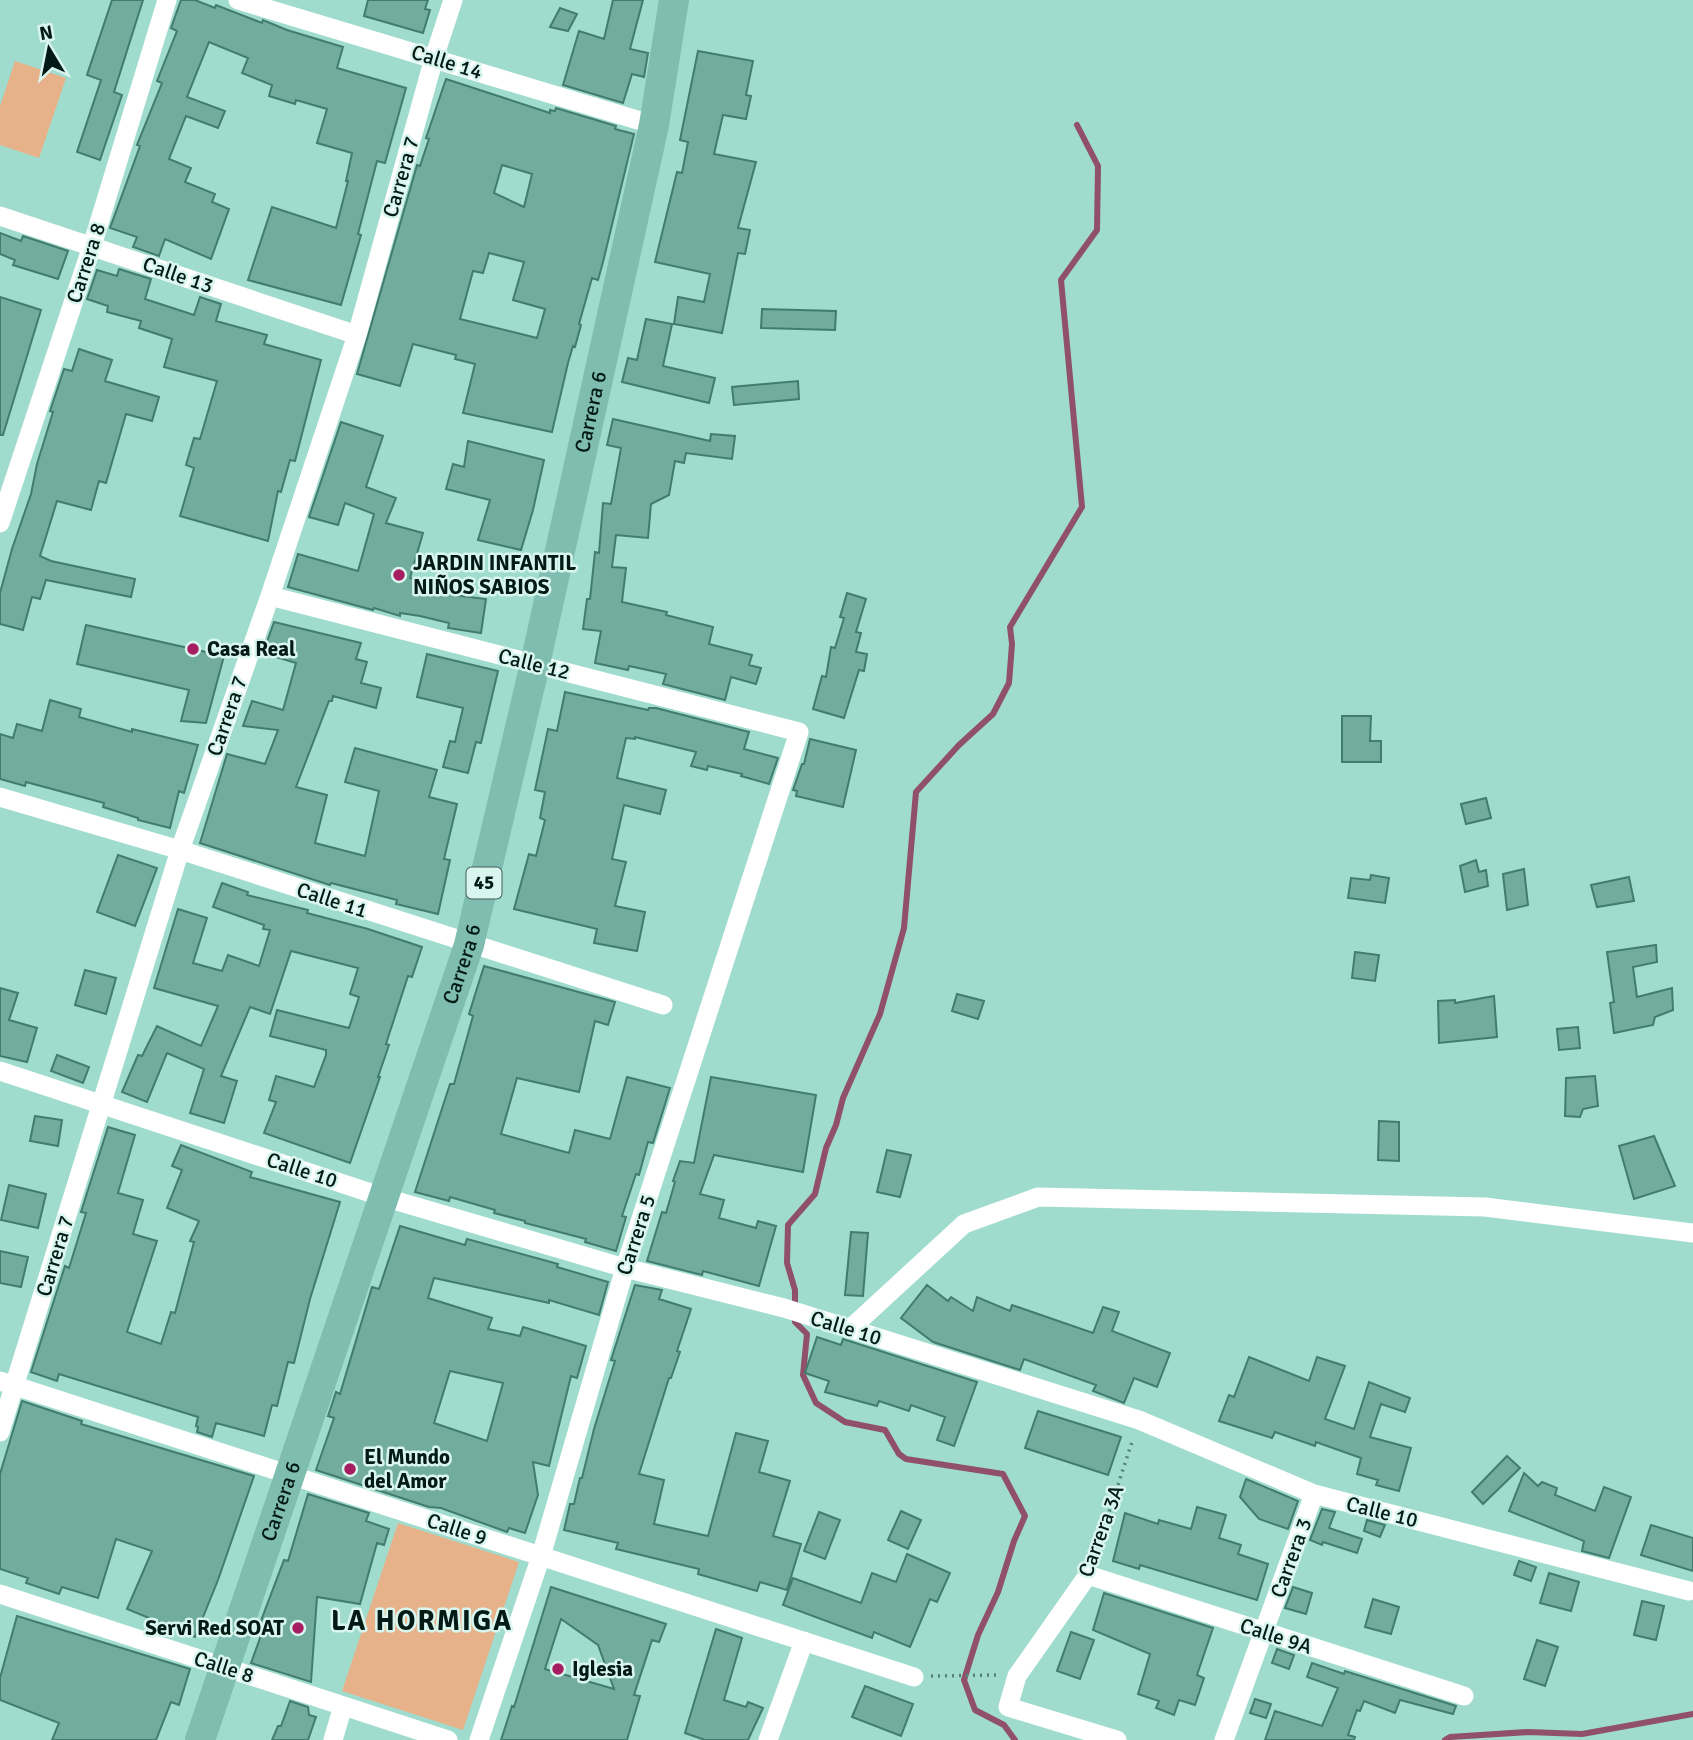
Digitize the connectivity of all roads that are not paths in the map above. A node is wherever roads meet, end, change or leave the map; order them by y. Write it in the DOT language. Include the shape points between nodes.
graph roads {
  1 [pos="167,0"];
  2 [pos="238,0"];
  3 [pos="453,0"];
  4 [pos="674,0"];
  5 [pos="434,58"];
  6 [pos="654,125"];
  7 [pos="0,216"];
  8 [pos="92,246"];
  9 [pos="357,335"];
  10 [pos="0,523"];
  11 [pos="270,596"];
  12 [pos="535,664"];
  13 [pos="799,732"];
  14 [pos="0,797"];
  15 [pos="180,850"];
  16 [pos="469,945"];
  17 [pos="663,1006"];
  18 [pos="0,1071"];
  19 [pos="101,1104"];
  20 [pos="383,1197"];
  21 [pos="1693,1233"];
  22 [pos="625,1268"];
  23 [pos="850,1329"];
  24 [pos="8,1383"];
  25 [pos="0,1432"];
  26 [pos="289,1474"];
  27 [pos="1314,1494"];
  28 [pos="541,1556"];
  29 [pos="1088,1575"];
  30 [pos="1689,1591"];
  31 [pos="0,1594"];
  32 [pos="1264,1632"];
  33 [pos="804,1641"];
  34 [pos="224,1667"];
  35 [pos="914,1676"];
  36 [pos="1464,1696"];
  37 [pos="343,1706"];
  38 [pos="200,1740"];
  39 [pos="332,1740"];
  40 [pos="448,1740"];
  41 [pos="479,1740"];
  42 [pos="768,1740"];
  43 [pos="1117,1740"];
  44 [pos="1224,1740"];
  1 -- 8 [label="street, Carrera 8"];
  2 -- 5 [label="street, Calle 14"];
  3 -- 5 [label="street, Carrera 7"];
  4 -- 6 [label="main road, Carrera 6 / 45"];
  5 -- 6 [label="street, Calle 14"];
  5 -- 9 [label="street, Carrera 7"];
  6 -- 12 [label="main road, Carrera 6 / 45"];
  7 -- 8 [label="street, Calle 13"];
  8 -- 9 [label="street, Calle 13"];
  8 -- 10 [label="street, Carrera 8"];
  9 -- 11 [label="street, Carrera 7"];
  11 -- 12 [label="street, Calle 12"];
  11 -- 15 [label="street, Carrera 7"];
  12 -- 13 [label="street, Calle 12"];
  12 -- 16 [label="main road, Carrera 6 / 45"];
  13 -- 22 [label="street, Carrera 5"];
  14 -- 15 [label="street, Calle 11"];
  15 -- 16 [label="street, Calle 11"];
  15 -- 19 [label="street, Carrera 7"];
  16 -- 17 [label="street, Calle 11"];
  16 -- 20 [label="main road, Carrera 6 / 45"];
  18 -- 19 [label="street, Calle 10"];
  19 -- 20 [label="street, Calle 10"];
  19 -- 24 [label="street, Carrera 7"];
  20 -- 22 [label="street, Calle 10"];
  20 -- 26 [label="main road, Carrera 6 / 45"];
  21 -- 23 [label="street" via="1485,1207 1038,1197 964,1224"];
  22 -- 23 [label="street, Calle 10"];
  22 -- 28 [label="street, Carrera 5"];
  23 -- 27 [label="street, Calle 10" via="1139,1420"];
  24 -- 25 [label="street, Carrera 7"];
  24 -- 26 [label="street, Calle 9"];
  26 -- 28 [label="street, Calle 9"];
  26 -- 34 [label="main road, Carrera 6 / 45"];
  27 -- 30 [label="street, Calle 10"];
  27 -- 32 [label="street, Carrera 3"];
  28 -- 33 [label="street, Calle 9"];
  28 -- 41 [label="street, Carrera 5"];
  29 -- 32 [label="street, Calle 9A"];
  29 -- 43 [label="street, Carrera 3A" via="1017,1676 1008,1707"];
  31 -- 34 [label="street, Calle 8"];
  32 -- 36 [label="street, Calle 9A"];
  32 -- 44 [label="street, Carrera 3"];
  33 -- 35 [label="street, Calle 9"];
  33 -- 42 [label="street"];
  34 -- 37 [label="street, Calle 8"];
  34 -- 38 [label="main road, Carrera 6 / 45"];
  37 -- 39 [label="street"];
  37 -- 40 [label="street, Calle 8"];
}
